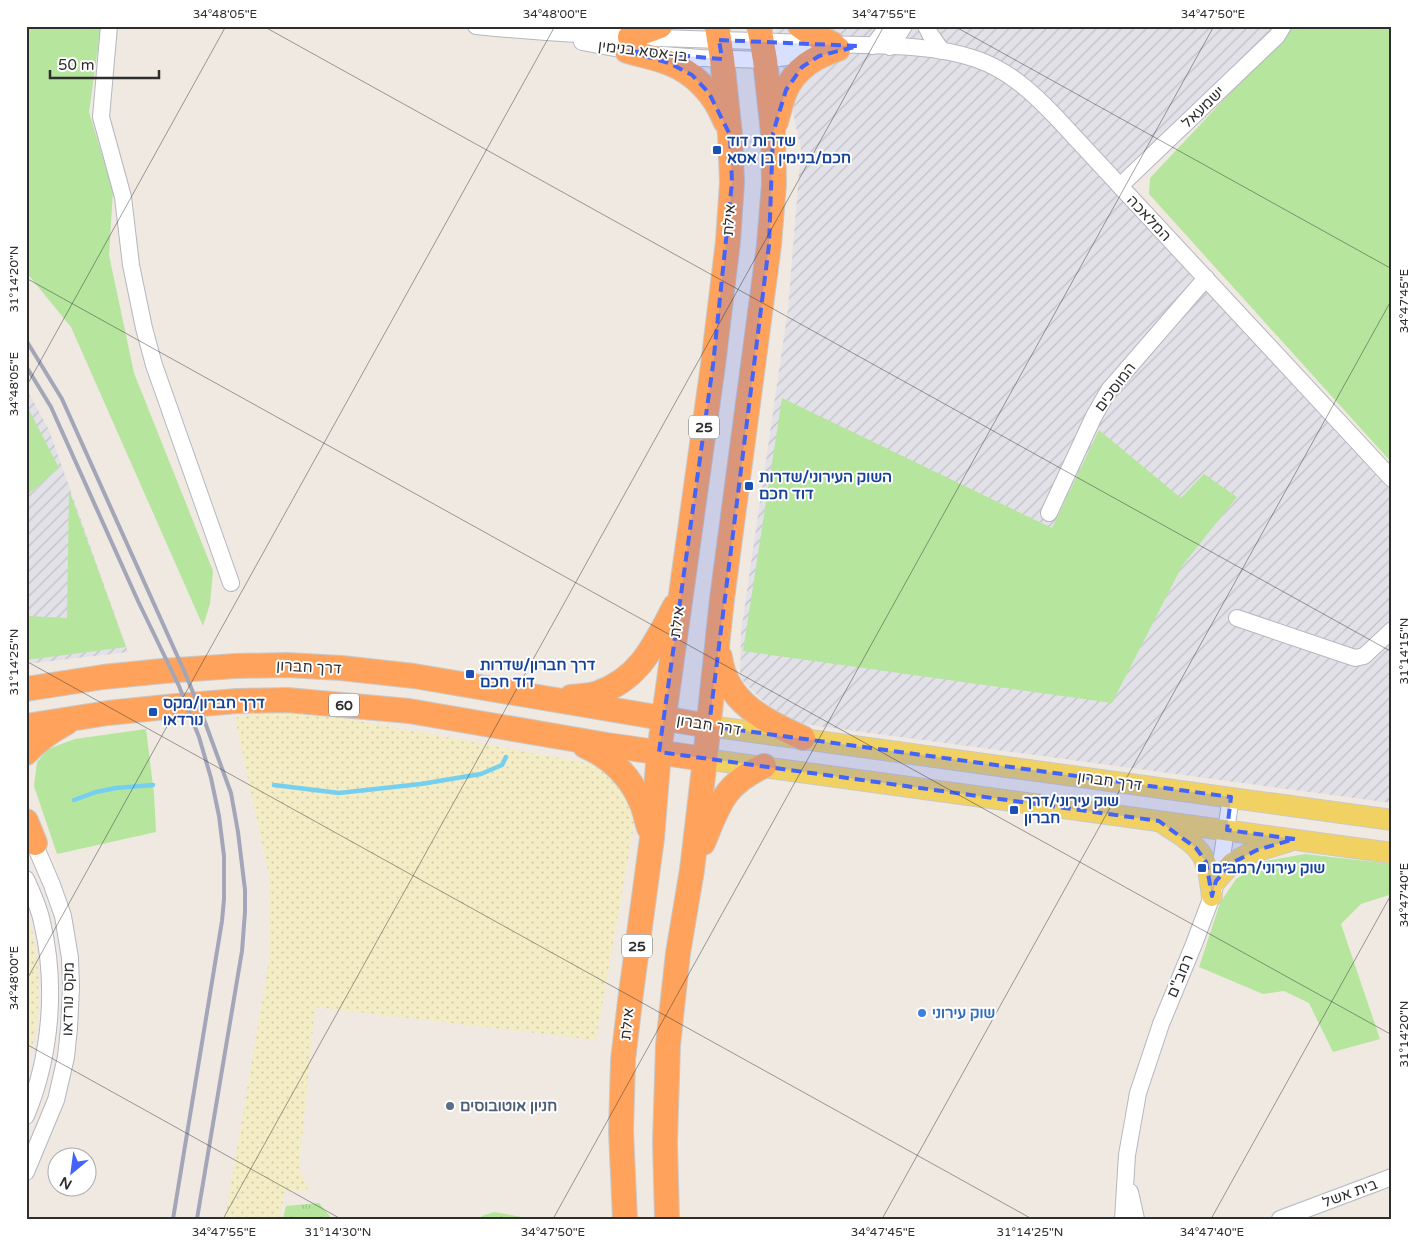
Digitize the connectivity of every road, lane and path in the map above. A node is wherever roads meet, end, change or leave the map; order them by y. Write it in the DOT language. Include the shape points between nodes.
graph roads {
  1 [pos="109,26"];
  2 [pos="476,26"];
  3 [pos="660,26"];
  4 [pos="800,26"];
  5 [pos="888,26"];
  6 [pos="904,26"];
  7 [pos="926,26"];
  8 [pos="1283,26"];
  9 [pos="719,42"];
  10 [pos="762,42"];
  11 [pos="628,44"];
  12 [pos="850,46"];
  13 [pos="890,47"];
  14 [pos="942,51"];
  15 [pos="773,133"];
  16 [pos="730,135"];
  17 [pos="1120,186"];
  18 [pos="1206,278"];
  19 [pos="1392,479"];
  20 [pos="1049,513"];
  21 [pos="231,584"];
  22 [pos="681,594"];
  23 [pos="1237,618"];
  24 [pos="1392,630"];
  25 [pos="719,631"];
  26 [pos="32,687"];
  27 [pos="551,699"];
  28 [pos="75,718"];
  29 [pos="664,718"];
  30 [pos="26,726"];
  31 [pos="710,726"];
  32 [pos="567,738"];
  33 [pos="803,738"];
  34 [pos="659,752"];
  35 [pos="26,753"];
  36 [pos="706,759"];
  37 [pos="764,766"];
  38 [pos="1231,798"];
  39 [pos="1392,820"];
  40 [pos="1159,821"];
  41 [pos="29,830"];
  42 [pos="1227,830"];
  43 [pos="652,838"];
  44 [pos="1295,839"];
  45 [pos="1392,853"];
  46 [pos="692,870"];
  47 [pos="26,879"];
  48 [pos="1214,889"];
  49 [pos="26,1116"];
  50 [pos="1127,1155"];
  51 [pos="26,1172"];
  52 [pos="1392,1177"];
  53 [pos="625,1219"];
  54 [pos="667,1219"];
  55 [pos="1123,1219"];
  56 [pos="1136,1219"];
  57 [pos="1280,1219"];
  1 -- 21 [label="street" via="100,116 123,197 131,265 144,328"];
  2 -- 11 [label="street, בן-אסא בנימין"];
  3 -- 11 [label="highway"];
  4 -- 12 [label="highway"];
  5 -- 12 [label="street"];
  6 -- 13 [label="street"];
  7 -- 14 [label="street"];
  8 -- 17 [label="street, ישמעאל" via="1277,36"];
  9 -- 10 [label="street, בן-אסא בנימין"];
  9 -- 11 [label="street, בן-אסא בנימין"];
  9 -- 16 [label="highway, אילת / 25"];
  10 -- 12 [label="street, המלאכה"];
  10 -- 15 [label="highway"];
  11 -- 16 [label="highway" via="692,75 721,110"];
  12 -- 13 [label="street, המלאכה"];
  12 -- 15 [label="highway" via="818,56 802,67 786,90"];
  13 -- 14 [label="street, המלאכה"];
  14 -- 17 [label="street, המלאכה" via="977,59 1025,86"];
  15 -- 25 [label="highway" via="774,184 769,245"];
  16 -- 22 [label="highway, אילת / 25" via="732,182 728,241"];
  17 -- 18 [label="street, המלאכה"];
  18 -- 19 [label="street, המלאכה"];
  18 -- 20 [label="street, המוסכים" via="1102,400"];
  22 -- 27 [label="highway" via="649,654 634,672 597,694"];
  22 -- 29 [label="highway, אילת / 25"];
  23 -- 24 [label="street" via="1355,658 1364,656"];
  25 -- 31 [label="highway"];
  25 -- 33 [label="highway" via="720,659 732,690 761,718"];
  26 -- 27 [label="highway, דרך חברון" via="163,671 287,665 414,676"];
  27 -- 29 [label="highway, דרך חברון"];
  28 -- 30 [label="highway, 60"];
  28 -- 32 [label="highway, 60" via="166,707 287,700 409,711"];
  28 -- 35 [label="highway" via="50,732"];
  29 -- 31 [label="highway, דרך חברון"];
  29 -- 34 [label="highway, אילת / 25"];
  31 -- 33 [label="main road, דרך חברון"];
  31 -- 36 [label="highway"];
  32 -- 34 [label="highway, 60"];
  32 -- 43 [label="highway" via="614,763 641,802"];
  33 -- 38 [label="main road, דרך חברון"];
  34 -- 36 [label="highway, 60"];
  34 -- 43 [label="highway, אילת / 25"];
  36 -- 37 [label="main road"];
  36 -- 46 [label="highway"];
  37 -- 40 [label="main road"];
  37 -- 46 [label="highway" via="738,780 728,790"];
  38 -- 39 [label="main road, דרך חברון"];
  38 -- 42 [label="street, רמב\"ם"];
  40 -- 42 [label="main road"];
  40 -- 48 [label="main road" via="1196,848 1206,862"];
  41 -- 51 [label="street, מקס נורדאו" via="63,916 71,987 66,1057 56,1100"];
  42 -- 44 [label="main road"];
  42 -- 48 [label="street, רמב\"ם"];
  43 -- 53 [label="highway, אילת / 25" via="623,1060 620,1131"];
  44 -- 45 [label="main road"];
  44 -- 48 [label="main road" via="1248,854 1232,863"];
  46 -- 54 [label="highway" via="678,953 668,1045"];
  47 -- 49 [label="street, מקס נורדאו" via="42,921 50,987 45,1053 36,1093"];
  48 -- 50 [label="street, רמב\"ם" via="1149,1057 1138,1093"];
  50 -- 55 [label="street, רמב\"ם"];
  50 -- 56 [label="street, רמב\"ם" via="1129,1189"];
  52 -- 57 [label="street, בית אשל"];
}
